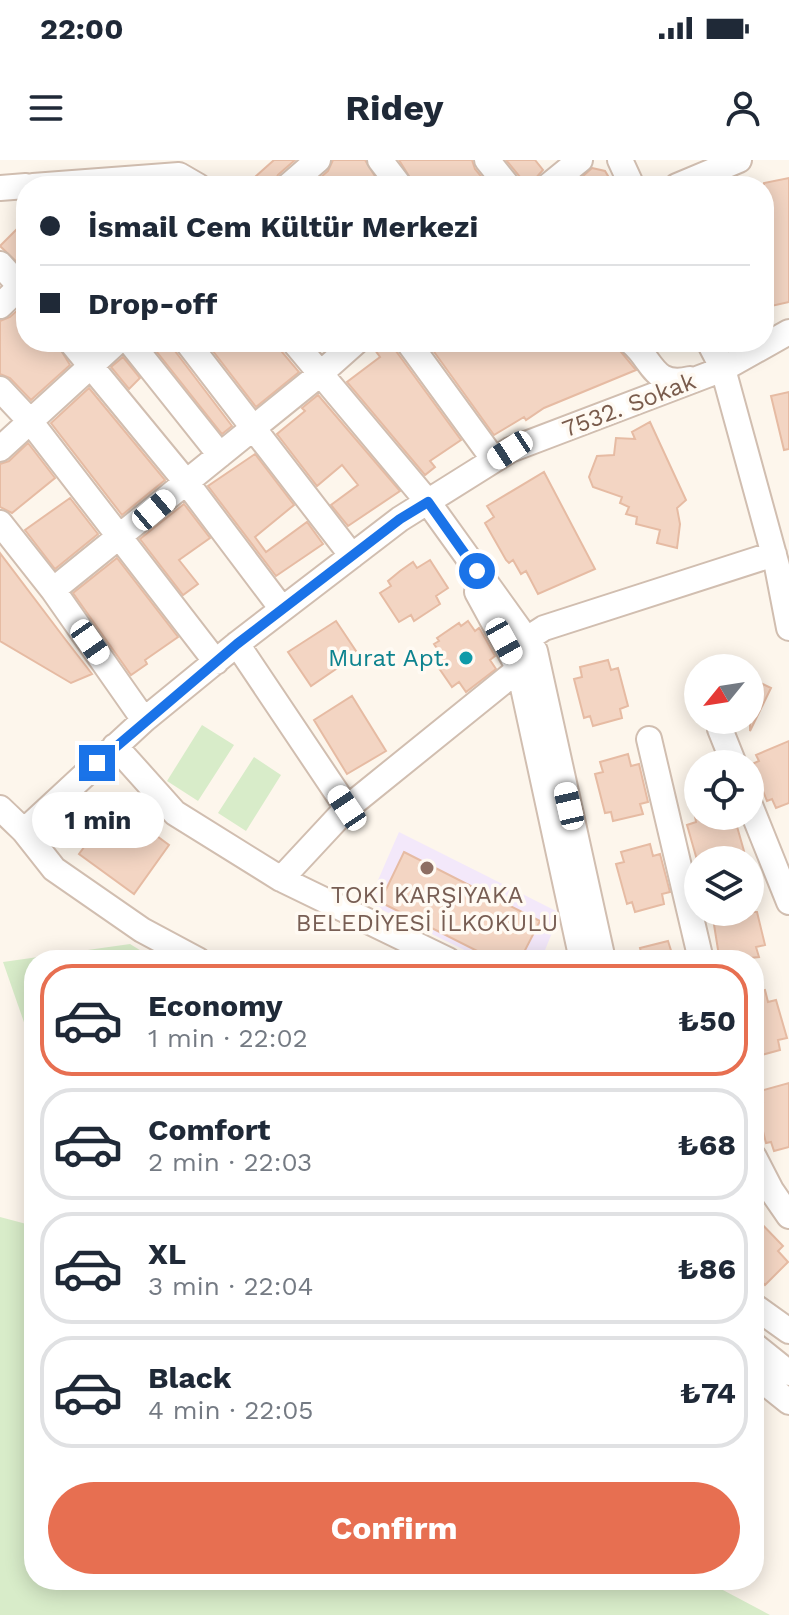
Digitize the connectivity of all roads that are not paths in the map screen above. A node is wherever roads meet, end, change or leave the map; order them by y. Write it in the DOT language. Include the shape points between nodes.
graph roads {
  1 [pos="318,160"];
  2 [pos="380,160"];
  3 [pos="487,160"];
  4 [pos="580,160"];
  5 [pos="739,160"];
  6 [pos="300,176"];
  7 [pos="392,176"];
  8 [pos="500,176"];
  9 [pos="560,176"];
  10 [pos="701,176"];
  11 [pos="0,264"];
  12 [pos="16,279"];
  13 [pos="16,293"];
  14 [pos="0,306"];
  15 [pos="80,352"];
  16 [pos="106,352"];
  17 [pos="138,352"];
  18 [pos="195,352"];
  19 [pos="302,352"];
  20 [pos="345,352"];
  21 [pos="415,352"];
  22 [pos="639,352"];
  23 [pos="714,352"];
  24 [pos="753,352"];
  25 [pos="92,365"];
  26 [pos="723,369"];
  27 [pos="320,374"];
  28 [pos="0,389"];
  29 [pos="30,421"];
  30 [pos="254,427"];
  31 [pos="0,449"];
  32 [pos="220,455"];
  33 [pos="494,460"];
  34 [pos="187,483"];
  35 [pos="428,502"];
  36 [pos="0,523"];
  37 [pos="120,538"];
  38 [pos="774,554"];
  39 [pos="352,556"];
  40 [pos="53,590"];
  41 [pos="282,609"];
  42 [pos="789,628"];
  43 [pos="527,639"];
  44 [pos="237,644"];
  45 [pos="216,662"];
  46 [pos="519,669"];
  47 [pos="144,720"];
  48 [pos="649,739"];
  49 [pos="115,746"];
  50 [pos="0,808"];
  51 [pos="347,808"];
  52 [pos="760,830"];
  53 [pos="24,831"];
  54 [pos="281,879"];
  55 [pos="789,902"];
  56 [pos="179,950"];
  57 [pos="427,950"];
  58 [pos="580,950"];
  59 [pos="601,950"];
  60 [pos="699,950"];
  61 [pos="764,1176"];
  62 [pos="789,1216"];
  63 [pos="764,1313"];
  64 [pos="789,1331"];
  65 [pos="764,1353"];
  66 [pos="789,1373"];
  67 [pos="764,1382"];
  68 [pos="789,1402"];
  1 -- 6 [label="street"];
  2 -- 7 [label="street"];
  3 -- 8 [label="street"];
  4 -- 9 [label="street"];
  5 -- 10 [label="street"];
  11 -- 12 [label="street"];
  13 -- 14 [label="street"];
  15 -- 25 [label="street"];
  16 -- 25 [label="street"];
  17 -- 32 [label="street"];
  18 -- 30 [label="street"];
  19 -- 27 [label="street"];
  20 -- 27 [label="street"];
  21 -- 33 [label="street"];
  22 -- 26 [label="street" via="669,381"];
  23 -- 26 [label="street"];
  24 -- 26 [label="street, 7532. Sokak"];
  25 -- 29 [label="street"];
  25 -- 34 [label="street"];
  26 -- 33 [label="street, 7532. Sokak"];
  26 -- 38 [label="street"];
  27 -- 30 [label="street"];
  27 -- 35 [label="street"];
  28 -- 29 [label="street"];
  29 -- 31 [label="street"];
  29 -- 37 [label="street"];
  30 -- 32 [label="street"];
  30 -- 39 [label="street"];
  32 -- 34 [label="street"];
  33 -- 35 [label="street, 7532. Sokak"];
  34 -- 37 [label="street"];
  34 -- 41 [label="street"];
  35 -- 39 [label="street, 7532. Sokak"];
  35 -- 43 [label="street"];
  35 -- 46 [label="street"];
  36 -- 40 [label="street"];
  37 -- 40 [label="street"];
  37 -- 45 [label="street"];
  38 -- 42 [label="street"];
  38 -- 43 [label="street" via="544,628"];
  39 -- 41 [label="street, 7532. Sokak"];
  40 -- 47 [label="street"];
  41 -- 44 [label="street, 7532. Sokak"];
  43 -- 46 [label="street"];
  43 -- 59 [label="street" via="535,651"];
  44 -- 45 [label="street, 7532. Sokak"];
  44 -- 51 [label="street"];
  45 -- 47 [label="street, 7532. Sokak"];
  46 -- 51 [label="street"];
  46 -- 58 [label="street"];
  47 -- 49 [label="street, 7532. Sokak"];
  48 -- 60 [label="street"];
  49 -- 53 [label="street, 7532. Sokak"];
  49 -- 54 [label="street" via="175,813"];
  50 -- 53 [label="street"];
  51 -- 54 [label="street"];
  52 -- 55 [label="street"];
  53 -- 56 [label="street" via="54,869"];
  54 -- 57 [label="street"];
  61 -- 62 [label="street"];
  63 -- 64 [label="street"];
  65 -- 66 [label="street"];
  67 -- 68 [label="street"];
}
